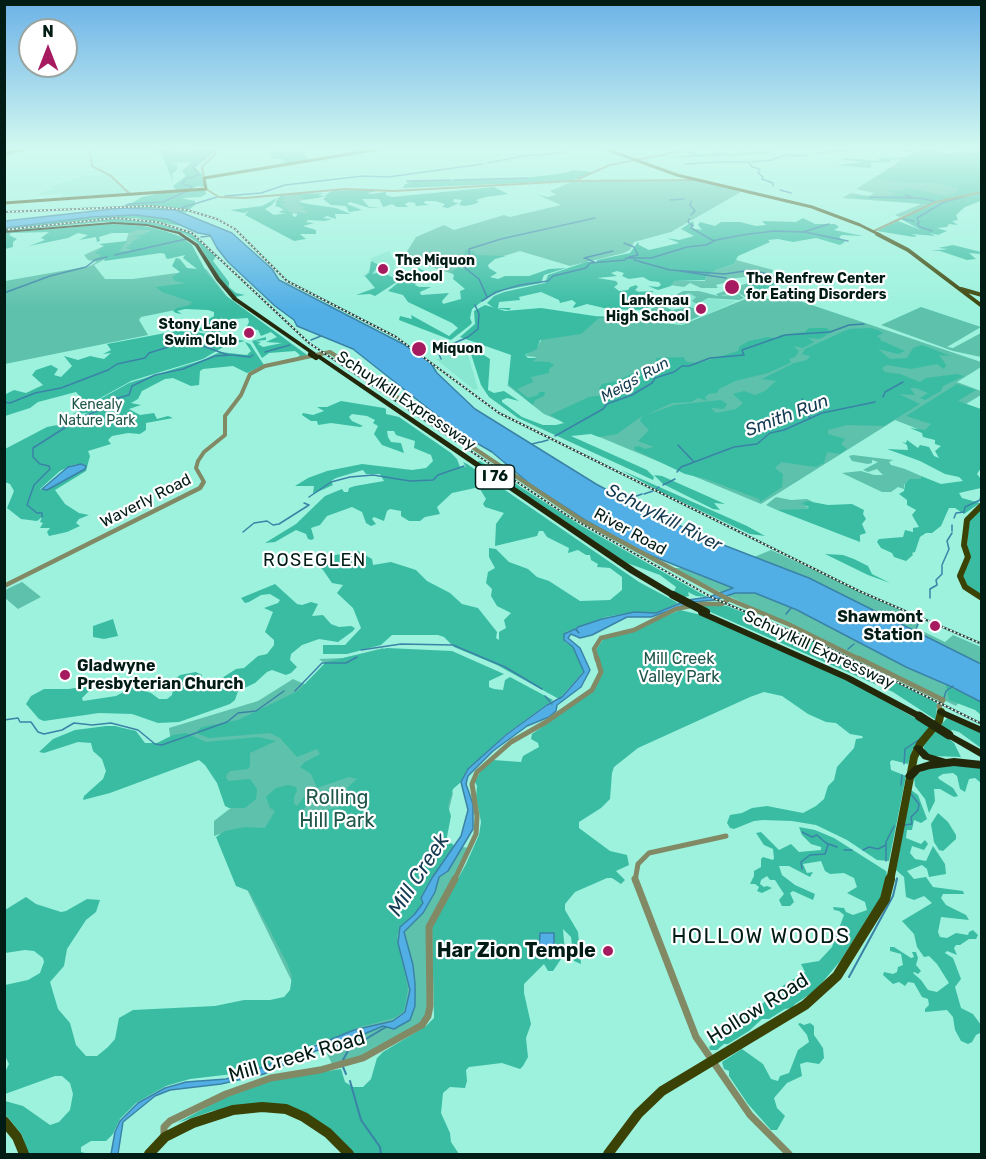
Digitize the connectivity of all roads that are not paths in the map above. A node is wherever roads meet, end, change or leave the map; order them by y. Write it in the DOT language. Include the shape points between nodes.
graph roads {
  1 [pos="34,201"];
  2 [pos="783,201"];
  3 [pos="940,201"];
  4 [pos="4,203"];
  5 [pos="874,231"];
  6 [pos="4,232"];
  7 [pos="957,288"];
  8 [pos="981,296"];
  9 [pos="981,304"];
  10 [pos="326,352"];
  11 [pos="981,505"];
  12 [pos="4,586"];
  13 [pos="727,598"];
  14 [pos="981,598"];
  15 [pos="943,700"];
  16 [pos="941,712"];
  17 [pos="981,731"];
  18 [pos="918,748"];
  19 [pos="981,754"];
  20 [pos="954,762"];
  21 [pos="981,765"];
  22 [pos="910,776"];
  23 [pos="726,836"];
  24 [pos="711,1060"];
  25 [pos="4,1121"];
  26 [pos="165,1137"];
  27 [pos="24,1155"];
  28 [pos="148,1155"];
  29 [pos="349,1155"];
  30 [pos="608,1155"];
  31 [pos="789,1155"];
  1 -- 4 [label="main road"];
  2 -- 5 [label="main road" via="820,210"];
  3 -- 5 [label="street"];
  5 -- 7 [label="main road" via="913,254"];
  6 -- 19 [label="highway, Schuylkill Expressway / I 76, bridge" via="100,224 143,225 174,232 195,244 229,296 627,570 671,596 855,681 920,715"];
  7 -- 8 [label="main road"];
  7 -- 9 [label="main road"];
  10 -- 12 [label="street, Waverly Road" via="263,367 250,374 241,395 225,416 225,435 198,460 197,470 204,482 200,488"];
  10 -- 13 [label="street, River Road" via="334,353 579,519"];
  11 -- 14 [label="main road" via="967,520 964,548 968,557 961,572 961,581"];
  13 -- 15 [label="street, River Road"];
  13 -- 26 [label="street, Mill Creek Road" via="723,604 676,609 634,630 601,639 594,651 602,672 592,690 506,746 477,772 472,784 476,834 429,927 430,1006 422,1025 368,1057 271,1078 226,1094 170,1121"];
  15 -- 16 [label="street, Hollow Road"];
  16 -- 17 [label="highway"];
  16 -- 18 [label="main road, Hollow Road" via="939,721"];
  18 -- 20 [label="highway" via="930,759"];
  18 -- 22 [label="main road, Hollow Road"];
  20 -- 21 [label="highway"];
  20 -- 22 [label="highway" via="925,766"];
  22 -- 24 [label="main road, Hollow Road" via="886,895 842,969 826,989 805,1005"];
  23 -- 24 [label="street" via="649,853 635,872 636,886 692,1030"];
  24 -- 30 [label="main road, Hollow Road" via="654,1098"];
  24 -- 31 [label="street" via="759,1125"];
  25 -- 27 [label="main road" via="17,1137"];
  26 -- 28 [label="main road"];
  26 -- 29 [label="main road" via="224,1113 249,1107 275,1108 310,1120"];
}
